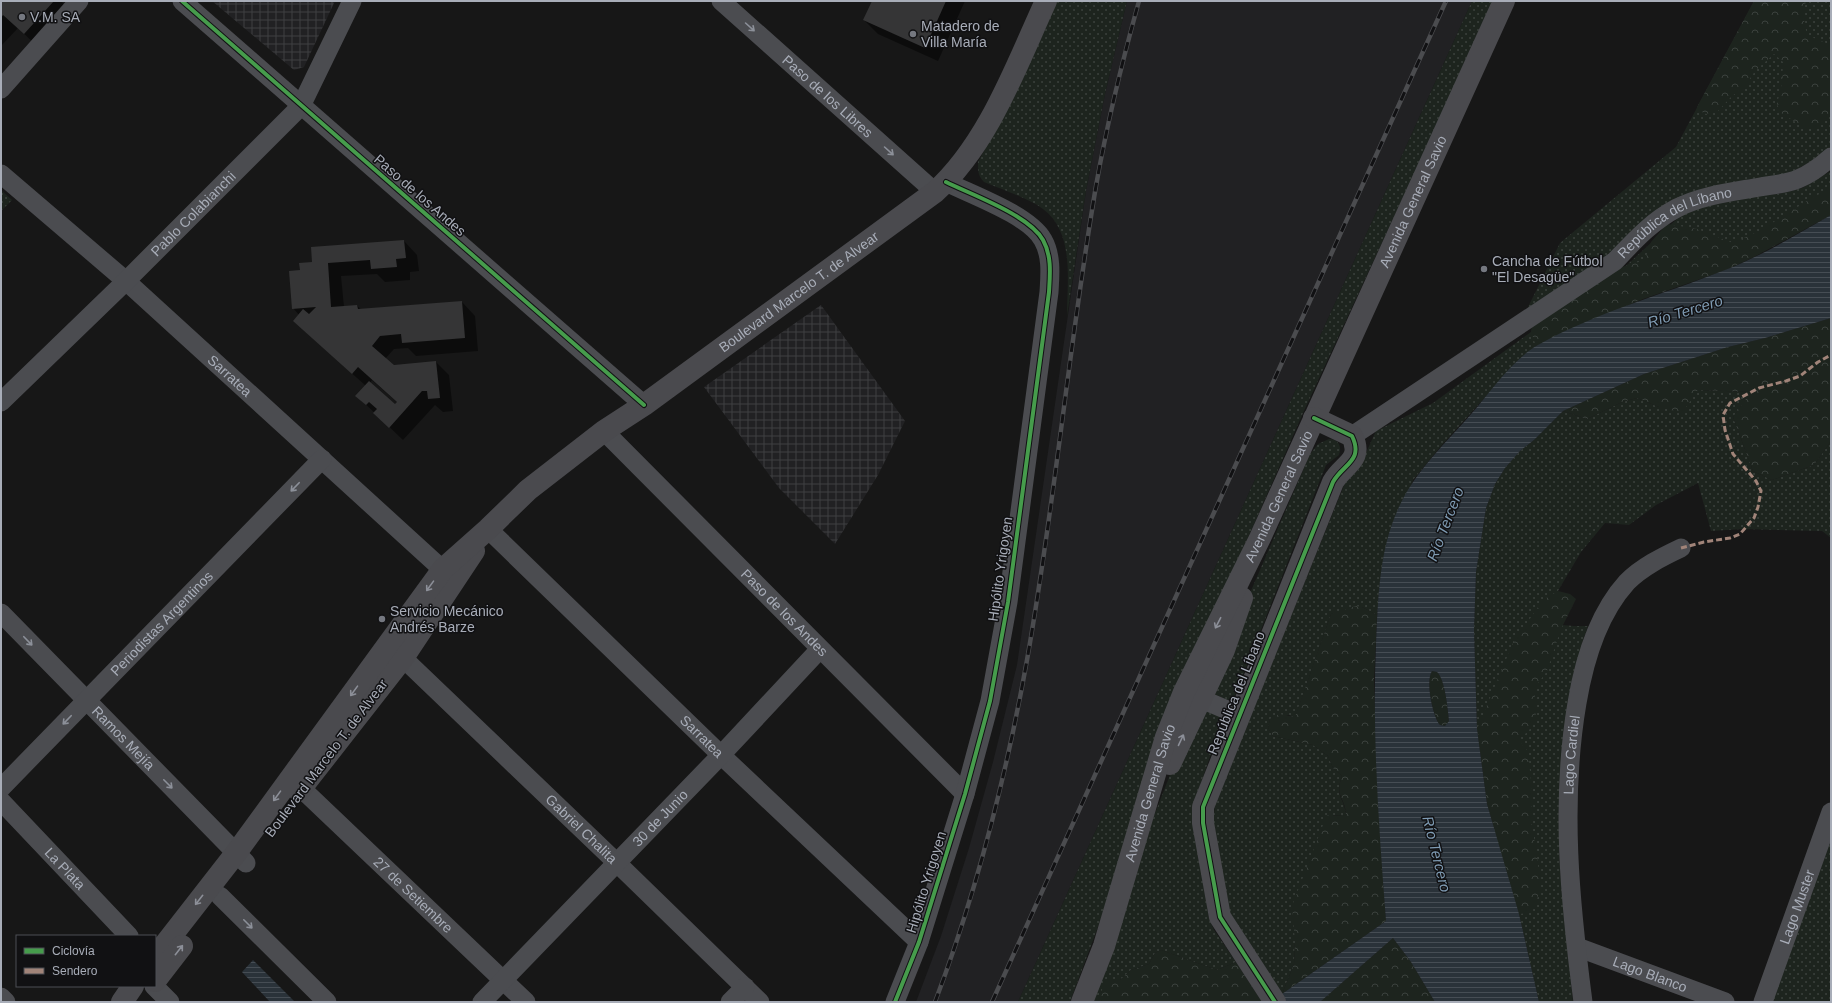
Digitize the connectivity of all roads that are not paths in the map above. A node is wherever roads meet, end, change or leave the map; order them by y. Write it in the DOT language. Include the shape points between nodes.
graph roads {
  1 [pos="79,1"];
  2 [pos="182,1"];
  3 [pos="352,1"];
  4 [pos="364,1"];
  5 [pos="721,1"];
  6 [pos="1046,1"];
  7 [pos="1504,1"];
  8 [pos="1,89"];
  9 [pos="305,109"];
  10 [pos="1831,157"];
  11 [pos="1,174"];
  12 [pos="940,187"];
  13 [pos="126,281"];
  14 [pos="1,402"];
  15 [pos="644,405"];
  16 [pos="1314,418"];
  17 [pos="604,431"];
  18 [pos="1352,436"];
  19 [pos="322,459"];
  20 [pos="488,530"];
  21 [pos="1681,548"];
  22 [pos="449,575"];
  23 [pos="1,613"];
  24 [pos="820,649"];
  25 [pos="403,658"];
  26 [pos="1192,695"];
  27 [pos="86,701"];
  28 [pos="1239,715"];
  29 [pos="721,755"];
  30 [pos="1,788"];
  31 [pos="301,788"];
  32 [pos="965,794"];
  33 [pos="1,801"];
  34 [pos="1831,812"];
  35 [pos="241,858"];
  36 [pos="616,862"];
  37 [pos="220,896"];
  38 [pos="128,935"];
  39 [pos="919,942"];
  40 [pos="1576,946"];
  41 [pos="156,974"];
  42 [pos="503,980"];
  43 [pos="132,987"];
  44 [pos="148,987"];
  45 [pos="745,987"];
  46 [pos="1,997"];
  47 [pos="1274,1001"];
  48 [pos="6,1002"];
  49 [pos="122,1002"];
  50 [pos="139,1002"];
  51 [pos="170,1002"];
  52 [pos="327,1002"];
  53 [pos="482,1002"];
  54 [pos="526,1002"];
  55 [pos="730,1002"];
  56 [pos="760,1002"];
  57 [pos="894,1002"];
  58 [pos="1082,1002"];
  59 [pos="1583,1002"];
  60 [pos="1725,1002"];
  61 [pos="1763,1002"];
  1 -- 8 [label="street"];
  2 -- 9 [label="street, Paso de los Andes"];
  3 -- 9 [label="street, Pablo Colabianchi"];
  4 -- 9 [label="street"];
  5 -- 12 [label="street, Paso de los Libres, one-way"];
  6 -- 12 [label="main road, Boulevard Marcelo T. de Alvear" via="994,112 972,150"];
  7 -- 16 [label="main road, Avenida General Savio"];
  9 -- 13 [label="street, Pablo Colabianchi"];
  9 -- 15 [label="street, Paso de los Andes"];
  10 -- 18 [label="street, República del Líbano" via="1798,179 1721,193 1678,208 1659,219 1642,232 1615,261"];
  11 -- 13 [label="street, Sarratea"];
  12 -- 15 [label="main road, Boulevard Marcelo T. de Alvear"];
  12 -- 32 [label="street, Hipólito Yrigoyen" via="1006,210 1031,226 1044,241 1050,269 1008,602 990,702"];
  13 -- 14 [label="street, Pablo Colabianchi"];
  13 -- 19 [label="street, Sarratea"];
  15 -- 17 [label="main road, Boulevard Marcelo T. de Alvear"];
  16 -- 18 [label="main road"];
  16 -- 26 [label="main road, Avenida General Savio" via="1260,538 1231,633"];
  17 -- 20 [label="main road, Boulevard Marcelo T. de Alvear" via="528,490"];
  17 -- 24 [label="street, Paso de los Andes"];
  18 -- 28 [label="main road, República del Líbano" via="1357,450 1355,456 1333,482"];
  19 -- 22 [label="street, Sarratea"];
  19 -- 27 [label="street, Periodistas Argentinos, one-way"];
  20 -- 22 [label="main road, Boulevard Marcelo T. de Alvear"];
  20 -- 29 [label="street, Sarratea"];
  21 -- 40 [label="street, Lago Cardiel" via="1643,569 1615,598 1594,639 1580,684 1571,738 1568,803 1568,859"];
  22 -- 25 [label="main road, Boulevard Marcelo T. de Alvear"];
  22 -- 35 [label="main road, Boulevard Marcelo T. de Alvear, one-way"];
  23 -- 27 [label="street, Ramos Mejía, one-way"];
  24 -- 29 [label="street, 30 de Junio"];
  24 -- 32 [label="street, Paso de los Andes"];
  25 -- 31 [label="main road, Boulevard Marcelo T. de Alvear"];
  25 -- 36 [label="street, Gabriel Chalita"];
  26 -- 28 [label="street"];
  26 -- 58 [label="main road, Avenida General Savio" via="1167,770 1132,853 1104,946"];
  27 -- 30 [label="street, Periodistas Argentinos, one-way"];
  27 -- 35 [label="street, Ramos Mejía, one-way"];
  28 -- 47 [label="main road, República del Líbano" via="1205,799 1203,823 1220,917"];
  29 -- 36 [label="street, 30 de Junio"];
  29 -- 39 [label="street, Sarratea"];
  31 -- 35 [label="main road, Boulevard Marcelo T. de Alvear"];
  31 -- 42 [label="street, 27 de Setiembre"];
  32 -- 39 [label="street, Hipólito Yrigoyen"];
  33 -- 38 [label="street, La Plata"];
  34 -- 61 [label="street, Lago Muster"];
  35 -- 37 [label="main road, Boulevard Marcelo T. de Alvear"];
  35 -- 41 [label="main road, Boulevard Marcelo T. de Alvear, one-way"];
  36 -- 42 [label="street, 30 de Junio"];
  36 -- 45 [label="street, Gabriel Chalita"];
  41 -- 37 [label="main road, Boulevard Marcelo T. de Alvear, one-way"];
  37 -- 52 [label="street, one-way"];
  39 -- 57 [label="street, Hipólito Yrigoyen"];
  40 -- 59 [label="street, Lago Cardiel"];
  40 -- 60 [label="street, Lago Blanco"];
  41 -- 51 [label="street"];
  42 -- 53 [label="street, 30 de Junio"];
  42 -- 54 [label="street, 27 de Setiembre"];
  43 -- 49 [label="main road"];
  44 -- 50 [label="main road, Boulevard Marcelo T. de Alvear"];
  45 -- 55 [label="street"];
  45 -- 56 [label="street, Gabriel Chalita"];
  46 -- 48 [label="street"];
}
